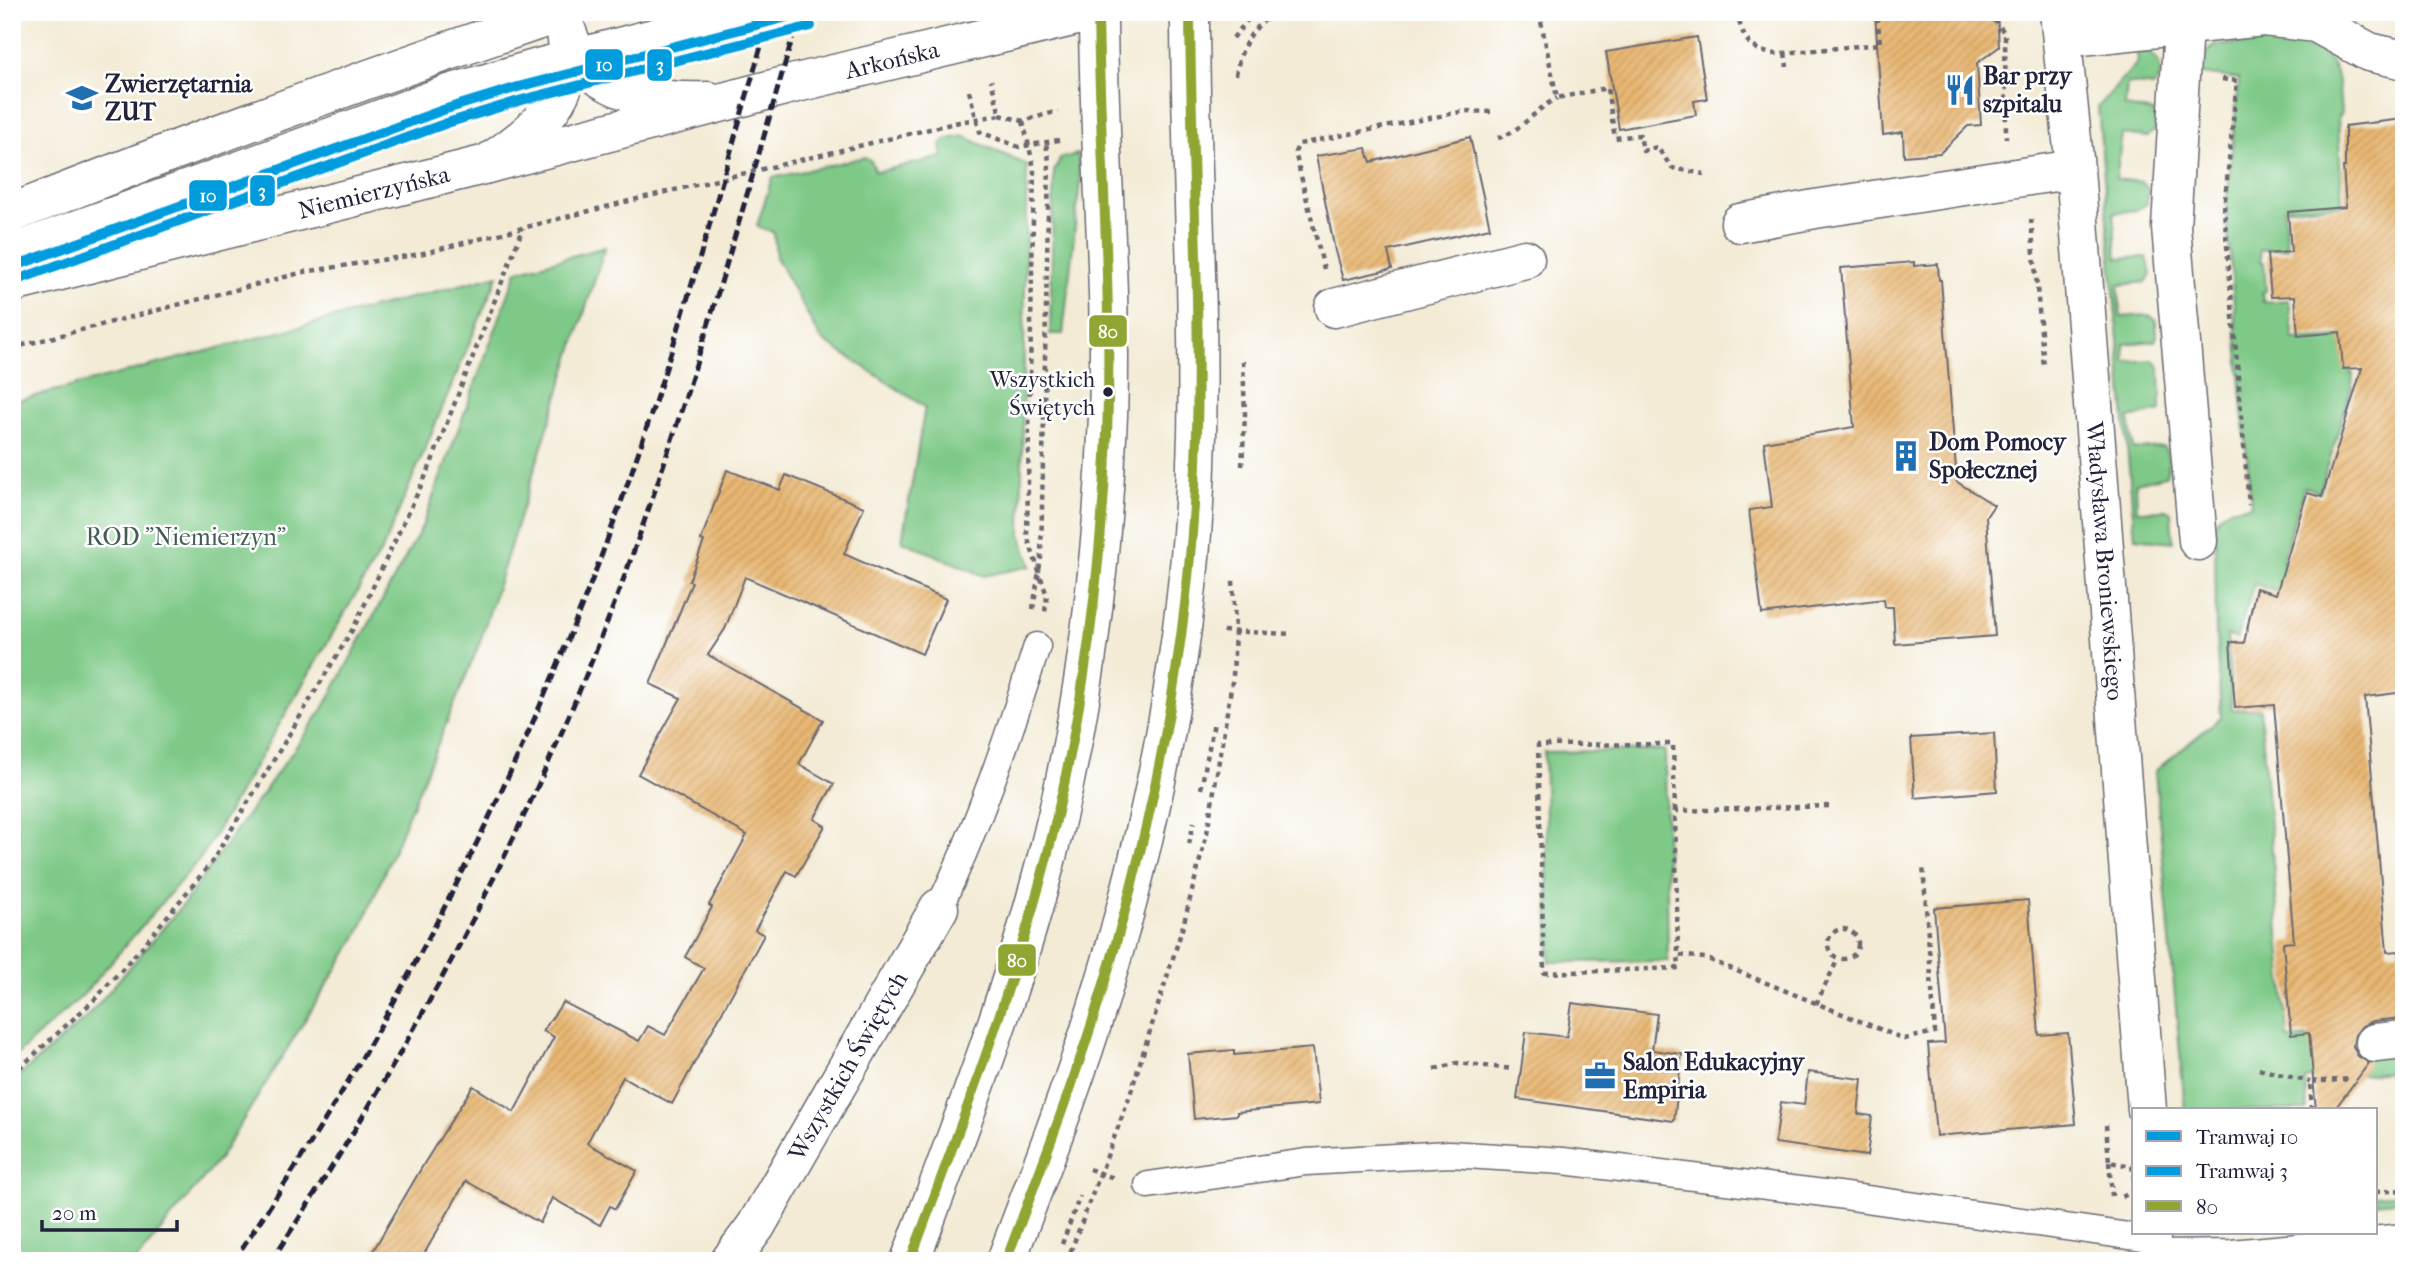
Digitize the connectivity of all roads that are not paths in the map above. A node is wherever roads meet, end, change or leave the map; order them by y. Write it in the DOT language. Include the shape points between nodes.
graph roads {
  1 [pos="730,12"];
  2 [pos="807,12"];
  3 [pos="1095,12"];
  4 [pos="1190,12"];
  5 [pos="2320,18"];
  6 [pos="2061,25"];
  7 [pos="2183,26"];
  8 [pos="570,43"];
  9 [pos="2404,60"];
  10 [pos="733,99"];
  11 [pos="487,164"];
  12 [pos="2075,169"];
  13 [pos="12,213"];
  14 [pos="1740,223"];
  15 [pos="12,247"];
  16 [pos="1525,259"];
  17 [pos="12,267"];
  18 [pos="12,283"];
  19 [pos="1334,308"];
  20 [pos="2198,541"];
  21 [pos="1037,646"];
  22 [pos="939,908"];
  23 [pos="2147,1108"];
  24 [pos="1148,1185"];
  25 [pos="749,1243"];
  26 [pos="2404,1243"];
  27 [pos="2158,1248"];
  28 [pos="730,1261"];
  29 [pos="911,1261"];
  30 [pos="1006,1261"];
  1 -- 8 [label="lane"];
  2 -- 8 [label="lane"];
  3 -- 10 [label="street, Arkońska"];
  3 -- 29 [label="street" via="1108,414 1096,580 1083,678 1044,870 1021,949"];
  4 -- 30 [label="street" via="1198,436 1171,705 1135,876 1100,997"];
  5 -- 7 [label="street" via="2263,17"];
  5 -- 9 [label="street" via="2369,52"];
  6 -- 7 [label="street"];
  6 -- 12 [label="street, Władysława Broniewskiego"];
  7 -- 20 [label="street" via="2171,226"];
  8 -- 10 [label="street" via="595,75 638,95 664,101"];
  8 -- 11 [label="street" via="552,106 537,126"];
  8 -- 13 [label="street" via="444,52"];
  8 -- 15 [label="lane"];
  8 -- 17 [label="lane" via="518,87 414,120"];
  10 -- 11 [label="street, Niemierzyńska"];
  11 -- 18 [label="street, Niemierzyńska"];
  12 -- 14 [label="street"];
  12 -- 23 [label="street, Władysława Broniewskiego"];
  16 -- 19 [label="street"];
  21 -- 22 [label="lane" via="991,785"];
  22 -- 25 [label="street, Wszystkich Świętych"];
  24 -- 27 [label="lane" via="1307,1162 1449,1154 1563,1161 1824,1193"];
  25 -- 28 [label="street, Wszystkich Świętych"];
  26 -- 27 [label="street" via="2232,1259"];
}
